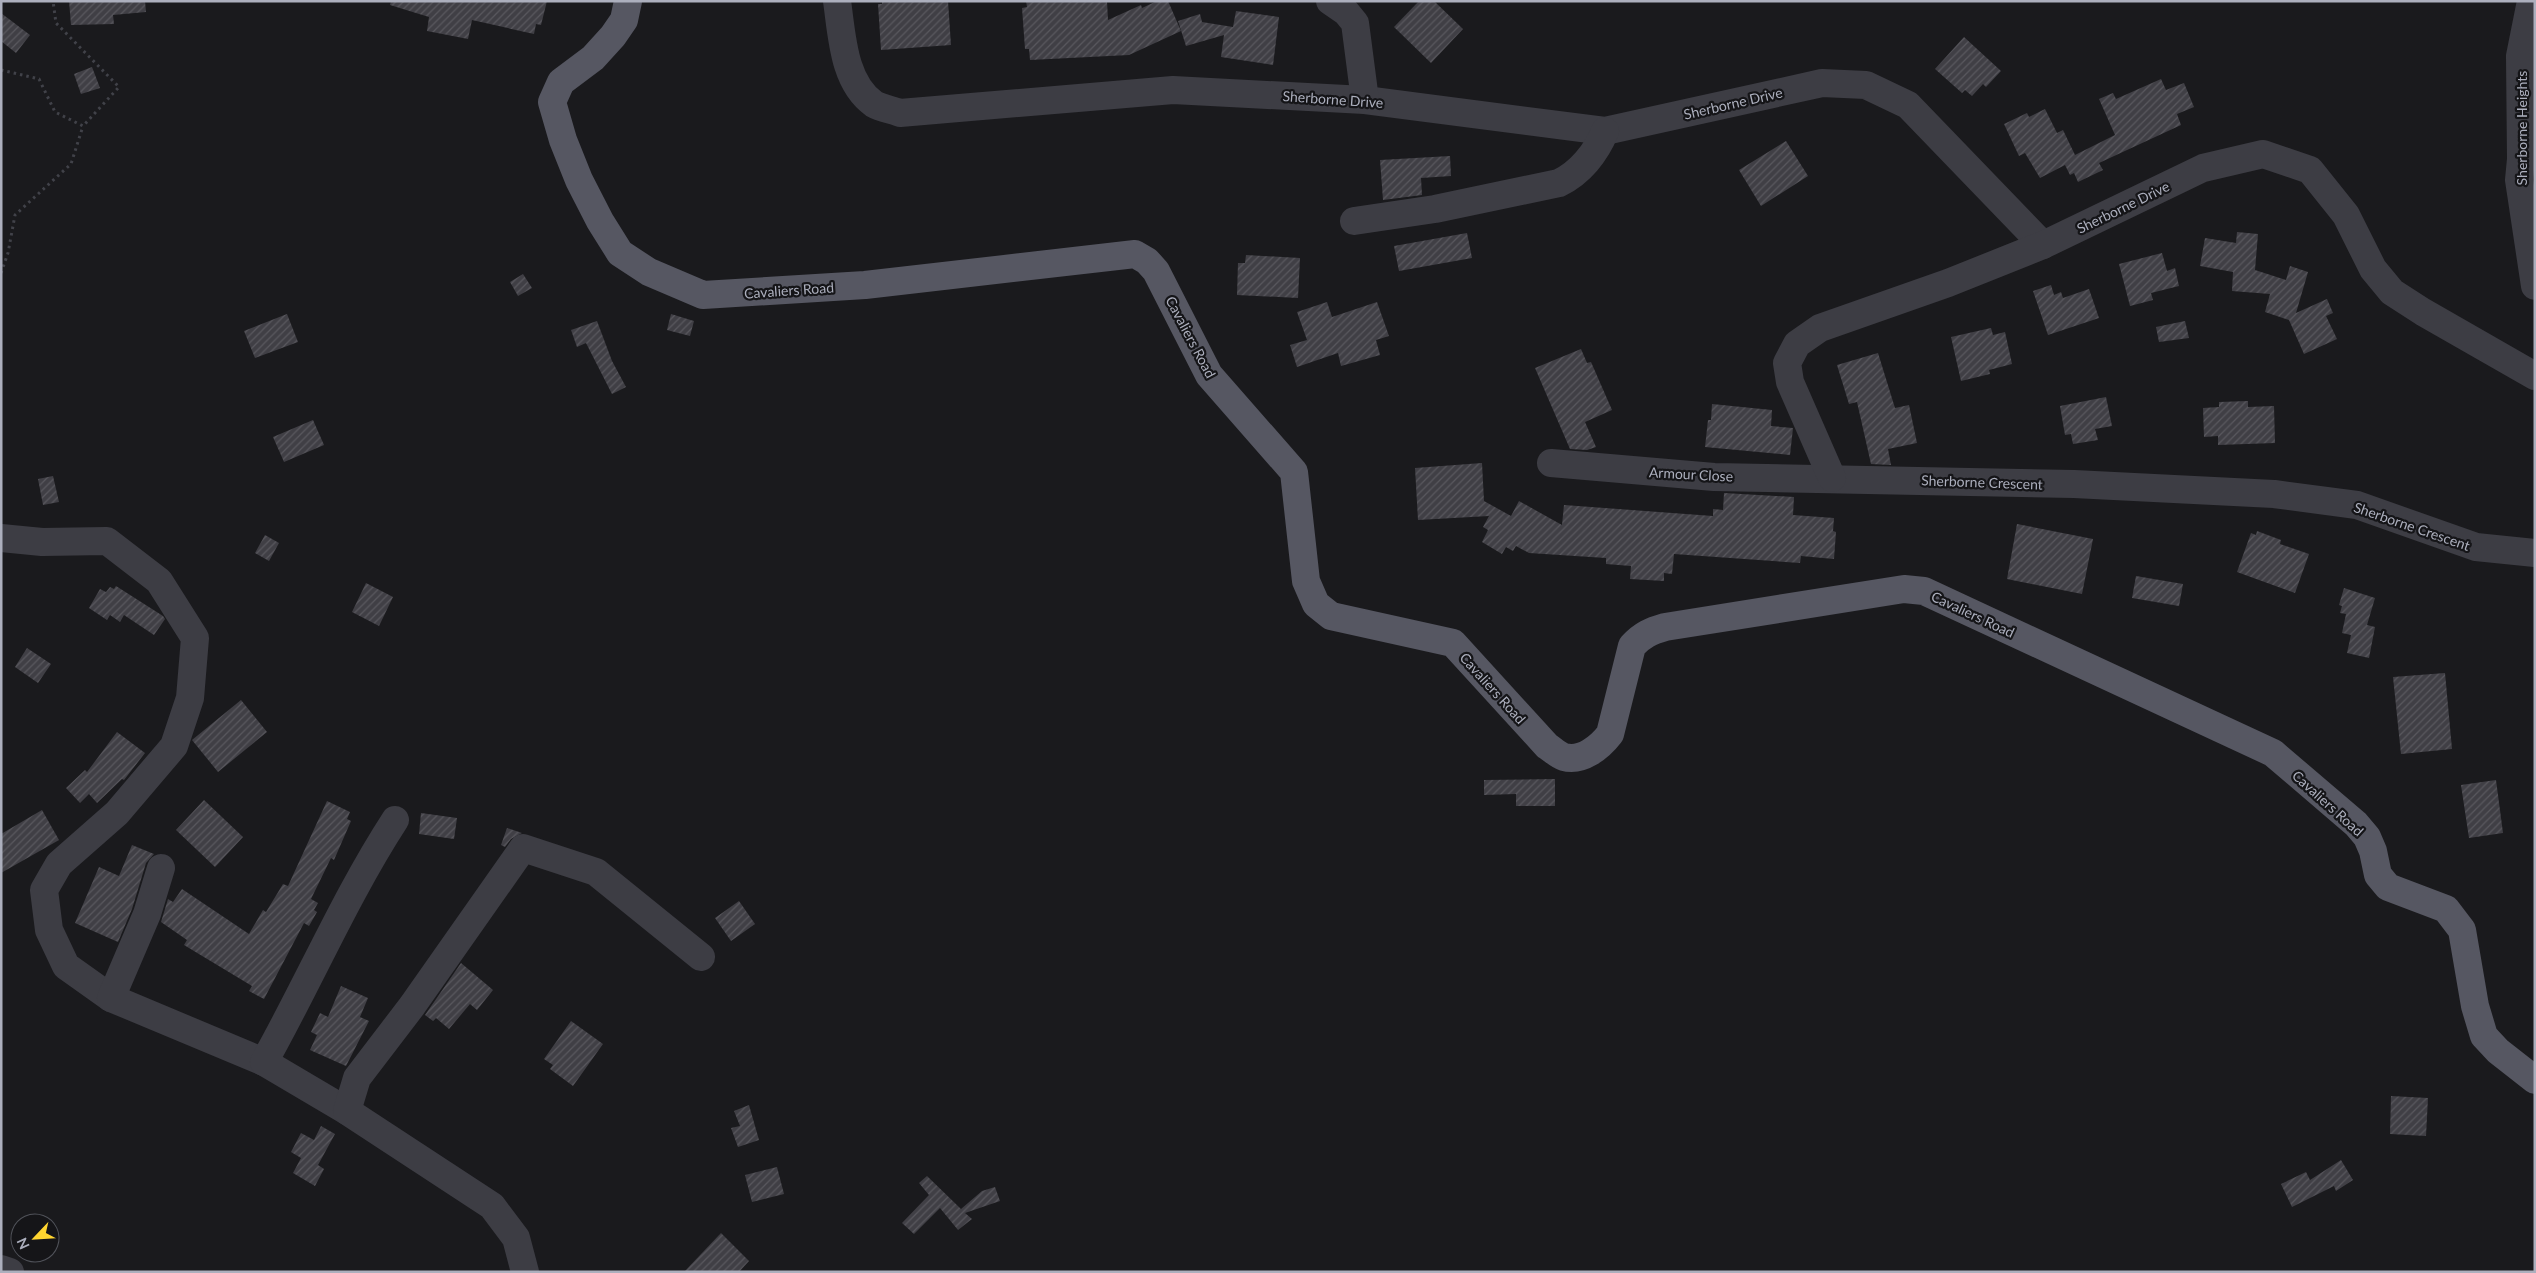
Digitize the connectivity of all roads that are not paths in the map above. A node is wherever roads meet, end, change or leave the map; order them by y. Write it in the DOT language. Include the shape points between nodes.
graph roads {
  1 [pos="628,1"];
  2 [pos="837,1"];
  3 [pos="1330,1"];
  4 [pos="2531,1"];
  5 [pos="1365,100"];
  6 [pos="1605,131"];
  7 [pos="1354,221"];
  8 [pos="2043,245"];
  9 [pos="2535,286"];
  10 [pos="2534,371"];
  11 [pos="1551,463"];
  12 [pos="1832,478"];
  13 [pos="1,538"];
  14 [pos="2535,553"];
  15 [pos="395,820"];
  16 [pos="161,868"];
  17 [pos="701,957"];
  18 [pos="111,998"];
  19 [pos="264,1062"];
  20 [pos="2535,1080"];
  21 [pos="347,1111"];
  22 [pos="1,1269"];
  23 [pos="10,1272"];
  24 [pos="525,1272"];
  1 -- 20 [label="main road, Cavaliers Road" via="624,20 613,36 593,58 561,82 552,102 579,180 600,221 620,253 648,272 704,295 864,285 1135,254 1156,271 1209,375 1294,472 1306,581 1316,604 1330,616 1453,643 1547,746 1564,757 1588,753 1601,746 1610,734 1632,646 1649,632 1904,589 1924,592 2273,753 2356,824 2367,837 2374,851 2378,875 2388,887 2446,909 2462,930 2475,1006 2484,1036"];
  2 -- 5 [label="street, Sherborne Drive" via="844,50 855,84 875,104 900,113 1173,90"];
  3 -- 5 [label="street" via="1355,22"];
  4 -- 9 [label="street, Sherborne Heights" via="2520,56 2519,180"];
  5 -- 6 [label="street, Sherborne Drive"];
  6 -- 7 [label="street" via="1599,146 1573,176 1559,183 1435,209"];
  6 -- 8 [label="street, Sherborne Drive" via="1822,83 1866,85 1908,106"];
  8 -- 10 [label="street, Sherborne Drive" via="2203,168 2263,154 2310,170 2346,215 2374,269 2392,292"];
  8 -- 12 [label="street" via="1820,328 1797,344 1787,363 1790,382"];
  11 -- 12 [label="street, Armour Close" via="1714,477"];
  12 -- 14 [label="street, Sherborne Crescent" via="2074,484 2274,494 2357,505 2476,548"];
  13 -- 18 [label="street" via="42,542 107,541 159,581 195,638 190,698 174,746 117,813 59,864 44,890 49,930 66,966"];
  15 -- 19 [label="street" via="378,846"];
  16 -- 18 [label="street" via="147,914"];
  17 -- 21 [label="street" via="596,872 523,848 357,1078"];
  18 -- 19 [label="street"];
  19 -- 21 [label="street"];
  21 -- 24 [label="street" via="492,1206 516,1238"];
  22 -- 23 [label="street"];
}
